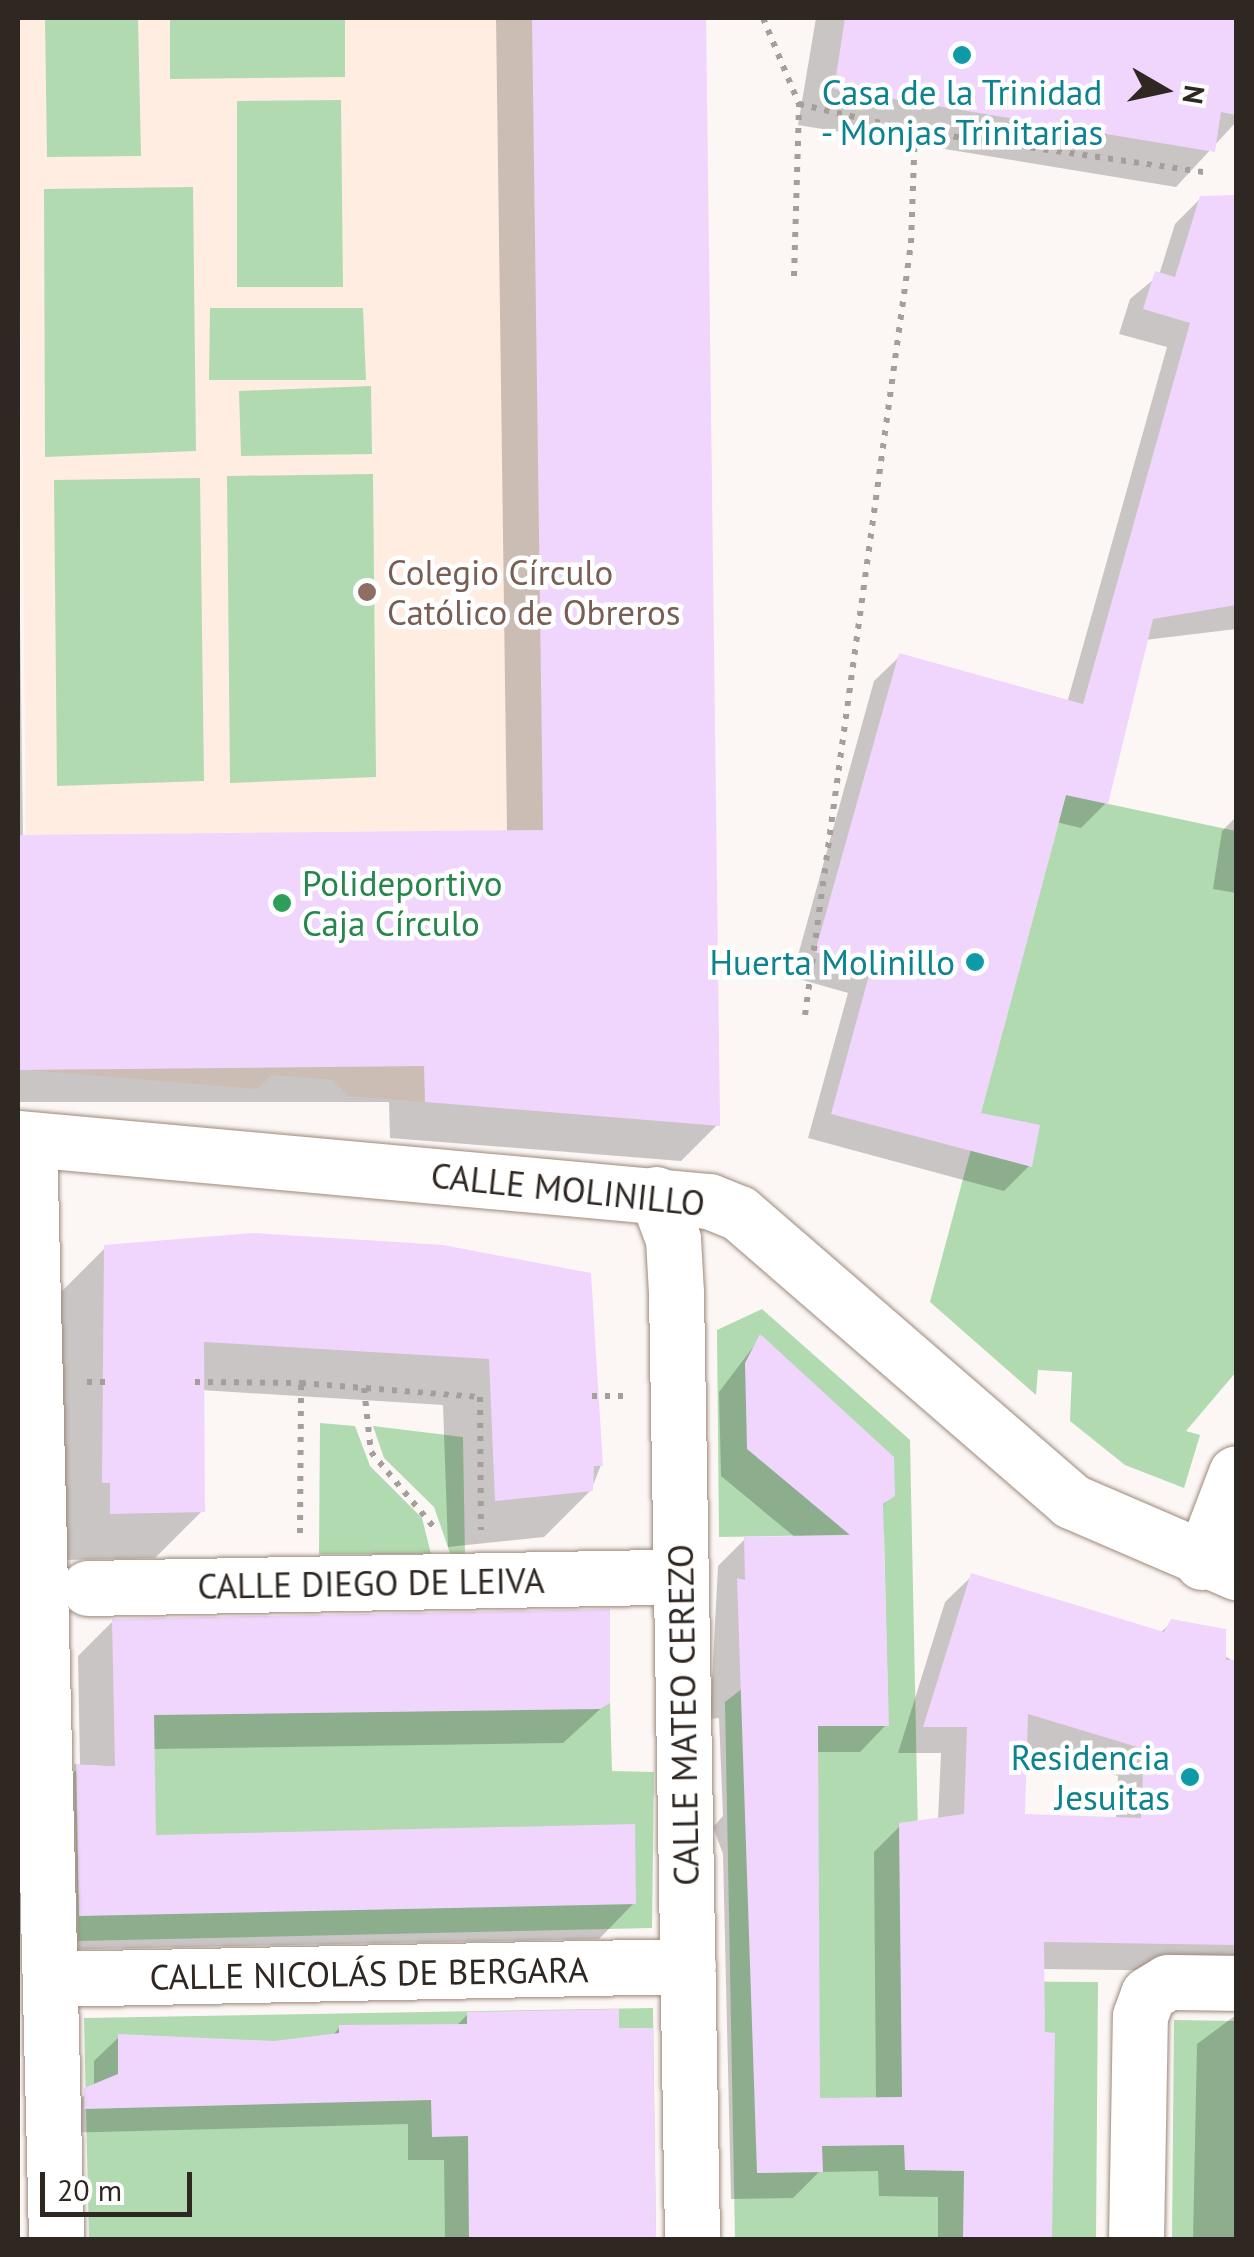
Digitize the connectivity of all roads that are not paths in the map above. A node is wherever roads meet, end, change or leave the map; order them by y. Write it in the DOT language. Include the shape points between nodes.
graph roads {
  1 [pos="23,1139"];
  2 [pos="656,1194"];
  3 [pos="1236,1472"];
  4 [pos="1219,1567"];
  5 [pos="654,1577"];
  6 [pos="88,1588"];
  7 [pos="688,1966"];
  8 [pos="50,1979"];
  9 [pos="1236,1983"];
  10 [pos="56,2240"];
  11 [pos="692,2240"];
  12 [pos="1136,2240"];
  1 -- 2 [label="street, CALLE MOLINILLO"];
  1 -- 8 [label="street"];
  2 -- 4 [label="street, CALLE MOLINILLO" via="739,1213 1071,1501"];
  2 -- 7 [label="street, CALLE MATEO CEREZO" via="673,1239 676,1292"];
  3 -- 4 [label="street"];
  5 -- 6 [label="street, CALLE DIEGO DE LEIVA"];
  7 -- 8 [label="street, CALLE NICOLÁS DE BERGARA"];
  7 -- 11 [label="street, CALLE MATEO CEREZO"];
  8 -- 10 [label="street"];
  9 -- 12 [label="street" via="1168,1982 1148,1994 1140,2016"];
}
